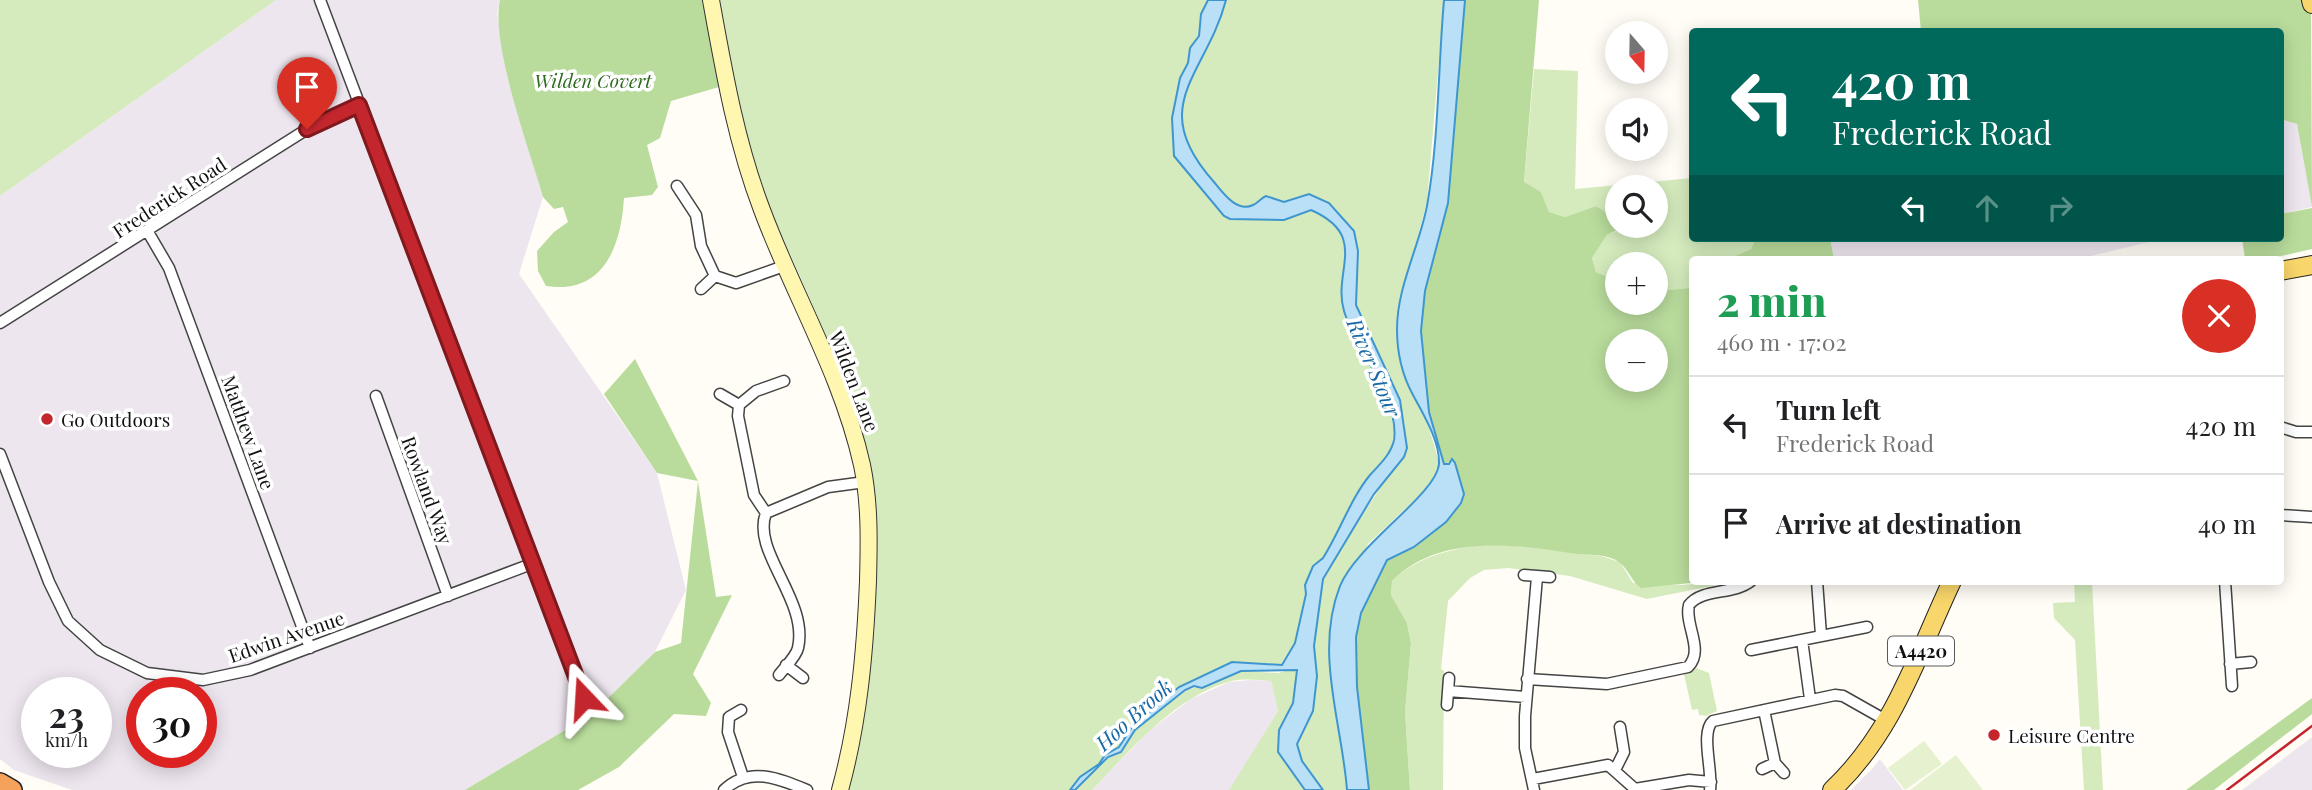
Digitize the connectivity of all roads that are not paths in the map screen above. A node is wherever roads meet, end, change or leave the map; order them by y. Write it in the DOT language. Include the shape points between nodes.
graph roads {
  1 [pos="320,0"];
  2 [pos="711,0"];
  3 [pos="359,105"];
  4 [pos="677,186"];
  5 [pos="148,232"];
  6 [pos="2312,265"];
  7 [pos="784,266"];
  8 [pos="2284,270"];
  9 [pos="715,276"];
  10 [pos="701,289"];
  11 [pos="0,323"];
  12 [pos="784,382"];
  13 [pos="720,394"];
  14 [pos="376,396"];
  15 [pos="739,405"];
  16 [pos="2284,427"];
  17 [pos="2312,432"];
  18 [pos="0,454"];
  19 [pos="865,482"];
  20 [pos="766,513"];
  21 [pos="2284,515"];
  22 [pos="2312,517"];
  23 [pos="534,563"];
  24 [pos="1524,575"];
  25 [pos="1538,576"];
  26 [pos="1550,577"];
  27 [pos="1746,585"];
  28 [pos="1817,585"];
  29 [pos="1950,585"];
  30 [pos="2225,585"];
  31 [pos="448,596"];
  32 [pos="1867,626"];
  33 [pos="1821,635"];
  34 [pos="1802,640"];
  35 [pos="310,648"];
  36 [pos="1751,650"];
  37 [pos="2251,662"];
  38 [pos="2230,664"];
  39 [pos="786,665"];
  40 [pos="779,676"];
  41 [pos="803,678"];
  42 [pos="1448,678"];
  43 [pos="1527,679"];
  44 [pos="2232,686"];
  45 [pos="1448,691"];
  46 [pos="1526,697"];
  47 [pos="584,698"];
  48 [pos="1810,699"];
  49 [pos="1447,705"];
  50 [pos="741,710"];
  51 [pos="1764,710"];
  52 [pos="1889,722"];
  53 [pos="1620,727"];
  54 [pos="1775,763"];
  55 [pos="1762,769"];
  56 [pos="1615,770"];
  57 [pos="1784,773"];
  58 [pos="743,777"];
  59 [pos="0,783"];
  60 [pos="1533,785"];
  61 [pos="1711,786"];
  62 [pos="12,790"];
  63 [pos="724,790"];
  64 [pos="807,790"];
  65 [pos="840,790"];
  66 [pos="1832,790"];
  1 -- 3 [label="street"];
  2 -- 7 [label="street, Wilden Lane" via="739,144"];
  3 -- 5 [label="street, Frederick Road" via="320,121"];
  3 -- 23 [label="street"];
  4 -- 9 [label="street" via="696,215 701,246"];
  5 -- 11 [label="street, Frederick Road"];
  5 -- 35 [label="street, Matthew Lane" via="169,268"];
  6 -- 8 [label="main road"];
  7 -- 9 [label="street" via="736,283"];
  7 -- 19 [label="street, Wilden Lane" via="850,418"];
  9 -- 10 [label="street"];
  12 -- 15 [label="street" via="756,391"];
  13 -- 15 [label="street"];
  14 -- 31 [label="street, Rowland Way"];
  15 -- 20 [label="street" via="754,495"];
  16 -- 17 [label="street"];
  18 -- 35 [label="street, Edwin Avenue" via="65,615 100,650 147,673 204,680 250,670"];
  19 -- 20 [label="street" via="828,487"];
  19 -- 65 [label="street, Wilden Lane" via="865,647"];
  20 -- 39 [label="street" via="762,523 766,546 796,611 798,650"];
  21 -- 22 [label="street"];
  23 -- 31 [label="street, Edwin Avenue"];
  23 -- 47 [label="street"];
  24 -- 25 [label="street"];
  25 -- 26 [label="street"];
  25 -- 43 [label="street"];
  27 -- 43 [label="street" via="1691,602 1688,616 1695,650 1688,667 1607,684"];
  28 -- 33 [label="street"];
  29 -- 52 [label="main road, A4420"];
  30 -- 38 [label="street"];
  31 -- 35 [label="street, Edwin Avenue"];
  32 -- 33 [label="street"];
  33 -- 34 [label="street"];
  34 -- 36 [label="street"];
  34 -- 48 [label="street"];
  37 -- 38 [label="street"];
  38 -- 44 [label="street"];
  39 -- 40 [label="street"];
  39 -- 41 [label="street"];
  42 -- 45 [label="street"];
  43 -- 46 [label="street"];
  45 -- 46 [label="street"];
  45 -- 49 [label="street"];
  46 -- 60 [label="street" via="1525,748"];
  48 -- 51 [label="street"];
  48 -- 52 [label="street" via="1843,696"];
  50 -- 58 [label="street" via="724,715"];
  51 -- 54 [label="street"];
  51 -- 61 [label="street" via="1708,725"];
  52 -- 66 [label="main road, A4420"];
  53 -- 56 [label="street" via="1624,752"];
  54 -- 55 [label="street"];
  54 -- 57 [label="street"];
  56 -- 60 [label="street" via="1598,766"];
  56 -- 61 [label="street" via="1635,789 1689,780"];
  58 -- 63 [label="street"];
  58 -- 64 [label="street" via="761,775"];
  59 -- 62 [label="highway"];
}
